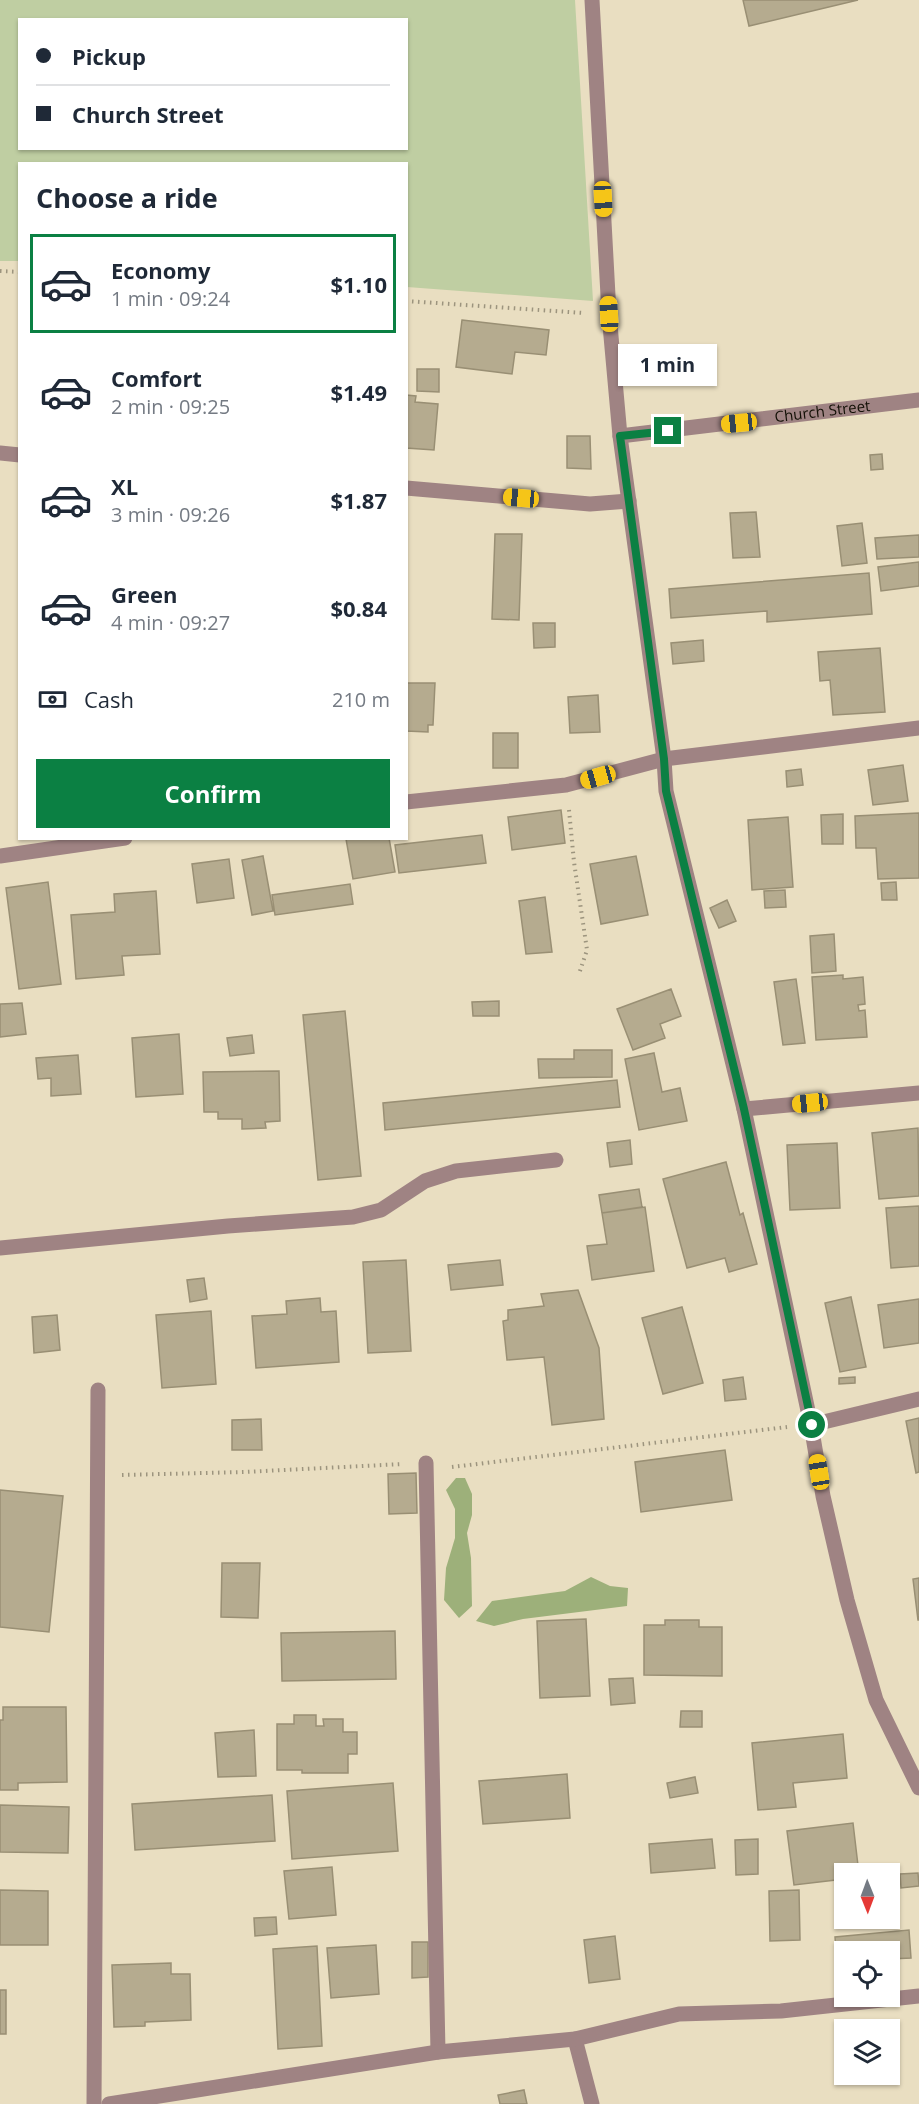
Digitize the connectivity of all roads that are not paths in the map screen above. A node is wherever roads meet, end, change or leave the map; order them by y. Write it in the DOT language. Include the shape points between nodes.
graph roads {
  1 [pos="592,0"];
  2 [pos="919,400"];
  3 [pos="620,436"];
  4 [pos="0,453"];
  5 [pos="18,454"];
  6 [pos="408,488"];
  7 [pos="629,501"];
  8 [pos="919,728"];
  9 [pos="664,759"];
  10 [pos="408,802"];
  11 [pos="111,840"];
  12 [pos="0,856"];
  13 [pos="919,1093"];
  14 [pos="744,1109"];
  15 [pos="556,1160"];
  16 [pos="0,1248"];
  17 [pos="98,1390"];
  18 [pos="919,1399"];
  19 [pos="812,1425"];
  20 [pos="426,1463"];
  21 [pos="919,1788"];
  22 [pos="919,1996"];
  23 [pos="575,2039"];
  24 [pos="438,2052"];
  25 [pos="94,2104"];
  26 [pos="109,2104"];
  27 [pos="592,2104"];
  1 -- 3 [label="street" via="609,314"];
  2 -- 3 [label="street, Church Street"];
  3 -- 7 [label="street"];
  4 -- 5 [label="street"];
  6 -- 7 [label="street" via="590,504"];
  7 -- 9 [label="street"];
  8 -- 9 [label="street"];
  9 -- 10 [label="street" via="566,785"];
  9 -- 14 [label="street" via="666,791"];
  11 -- 12 [label="street"];
  13 -- 14 [label="street"];
  14 -- 19 [label="street"];
  15 -- 16 [label="street" via="456,1171 425,1181 381,1210 353,1217"];
  17 -- 25 [label="street"];
  18 -- 19 [label="street"];
  19 -- 21 [label="street" via="823,1496 847,1600 876,1700"];
  20 -- 24 [label="street"];
  22 -- 23 [label="street" via="781,2011 679,2014"];
  23 -- 24 [label="street"];
  23 -- 27 [label="street"];
  24 -- 26 [label="street"];
}
